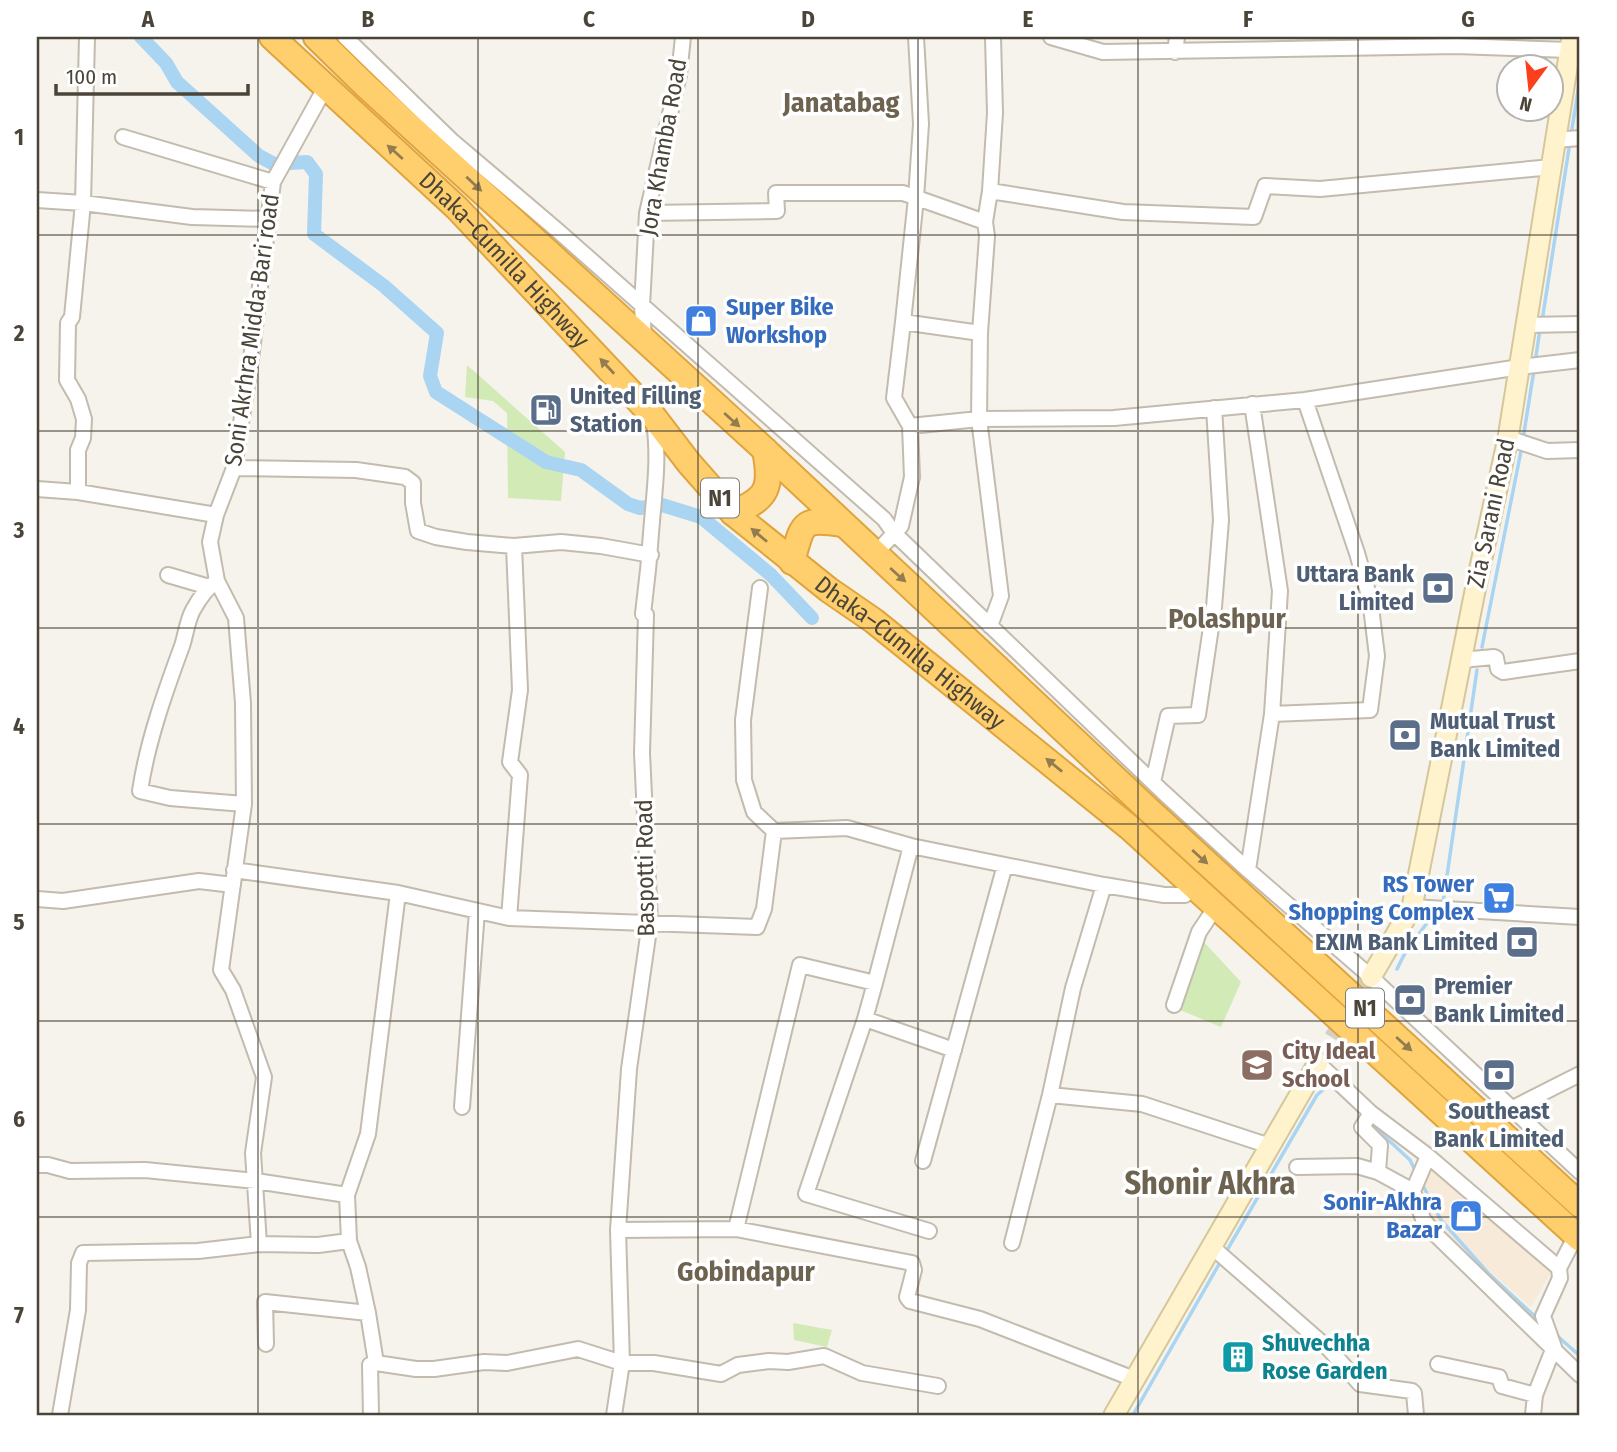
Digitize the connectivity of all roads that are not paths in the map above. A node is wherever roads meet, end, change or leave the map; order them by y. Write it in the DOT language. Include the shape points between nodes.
graph roads {
  1 [pos="87,37"];
  2 [pos="256,37"];
  3 [pos="272,37"];
  4 [pos="316,37"];
  5 [pos="345,37"];
  6 [pos="683,37"];
  7 [pos="916,37"];
  8 [pos="993,37"];
  9 [pos="1051,37"];
  10 [pos="1177,37"];
  11 [pos="1571,43"];
  12 [pos="1175,52"];
  13 [pos="325,88"];
  14 [pos="123,137"];
  15 [pos="1580,138"];
  16 [pos="1555,141"];
  17 [pos="1552,167"];
  18 [pos="273,181"];
  19 [pos="990,191"];
  20 [pos="916,198"];
  21 [pos="37,200"];
  22 [pos="83,203"];
  23 [pos="647,214"];
  24 [pos="269,219"];
  25 [pos="985,222"];
  26 [pos="642,306"];
  27 [pos="903,322"];
  28 [pos="1580,324"];
  29 [pos="1525,325"];
  30 [pos="980,333"];
  31 [pos="644,341"];
  32 [pos="1580,360"];
  33 [pos="1520,367"];
  34 [pos="1305,400"];
  35 [pos="1252,404"];
  36 [pos="1214,408"];
  37 [pos="653,416"];
  38 [pos="979,419"];
  39 [pos="910,426"];
  40 [pos="1508,438"];
  41 [pos="765,450"];
  42 [pos="1580,450"];
  43 [pos="234,468"];
  44 [pos="37,489"];
  45 [pos="78,492"];
  46 [pos="733,513"];
  47 [pos="216,515"];
  48 [pos="843,524"];
  49 [pos="894,533"];
  50 [pos="514,546"];
  51 [pos="875,554"];
  52 [pos="651,555"];
  53 [pos="792,562"];
  54 [pos="168,575"];
  55 [pos="213,584"];
  56 [pos="760,588"];
  57 [pos="990,626"];
  58 [pos="1461,660"];
  59 [pos="1580,661"];
  60 [pos="1272,714"];
  61 [pos="1153,782"];
  62 [pos="1081,786"];
  63 [pos="244,804"];
  64 [pos="774,831"];
  65 [pos="911,846"];
  66 [pos="1004,865"];
  67 [pos="234,870"];
  68 [pos="1248,870"];
  69 [pos="233,885"];
  70 [pos="1104,885"];
  71 [pos="398,893"];
  72 [pos="1185,895"];
  73 [pos="37,899"];
  74 [pos="1412,908"];
  75 [pos="477,911"];
  76 [pos="1209,917"];
  77 [pos="1580,917"];
  78 [pos="509,918"];
  79 [pos="650,922"];
  80 [pos="1371,978"];
  81 [pos="875,983"];
  82 [pos="1174,1005"];
  83 [pos="865,1019"];
  84 [pos="954,1050"];
  85 [pos="1318,1063"];
  86 [pos="1580,1074"];
  87 [pos="1050,1095"];
  88 [pos="462,1107"];
  89 [pos="1513,1108"];
  90 [pos="1371,1114"];
  91 [pos="1270,1146"];
  92 [pos="1428,1156"];
  93 [pos="923,1161"];
  94 [pos="37,1165"];
  95 [pos="1297,1167"];
  96 [pos="1378,1172"];
  97 [pos="1580,1172"];
  98 [pos="256,1181"];
  99 [pos="1413,1191"];
  100 [pos="348,1195"];
  101 [pos="1580,1205"];
  102 [pos="736,1229"];
  103 [pos="618,1230"];
  104 [pos="929,1231"];
  105 [pos="349,1241"];
  106 [pos="1012,1243"];
  107 [pos="259,1244"];
  108 [pos="1577,1246"];
  109 [pos="1214,1249"];
  110 [pos="1559,1268"];
  111 [pos="368,1313"];
  112 [pos="265,1344"];
  113 [pos="1553,1347"];
  114 [pos="376,1363"];
  115 [pos="622,1363"];
  116 [pos="1438,1364"];
  117 [pos="1580,1375"];
  118 [pos="1134,1379"];
  119 [pos="938,1386"];
  120 [pos="1535,1395"];
  121 [pos="60,1415"];
  122 [pos="371,1415"];
  123 [pos="614,1415"];
  124 [pos="1114,1415"];
  125 [pos="1416,1415"];
  126 [pos="1533,1415"];
  1 -- 22 [label="street"];
  2 -- 13 [label="highway"];
  3 -- 13 [label="highway, Dhaka–Cumilla Highway / N1"];
  4 -- 31 [label="highway, Dhaka–Cumilla Highway / N1, one-way"];
  5 -- 26 [label="street" via="451,140"];
  6 -- 23 [label="street, Jora Khamba Road" via="679,75"];
  7 -- 20 [label="street" via="921,124"];
  8 -- 19 [label="street"];
  9 -- 12 [label="street" via="1103,52"];
  10 -- 12 [label="street"];
  11 -- 12 [label="street"];
  11 -- 16 [label="main road, Zia Sarani Road"];
  13 -- 18 [label="street, Soni Akrhra Midda Bari road"];
  37 -- 13 [label="highway, Dhaka–Cumilla Highway / N1, one-way" via="457,208"];
  14 -- 18 [label="street"];
  15 -- 16 [label="street"];
  16 -- 17 [label="main road, Zia Sarani Road"];
  17 -- 19 [label="street" via="1334,188 1265,186 1254,217 1123,212"];
  17 -- 29 [label="main road, Zia Sarani Road"];
  18 -- 24 [label="street, Soni Akrhra Midda Bari road"];
  19 -- 25 [label="street"];
  20 -- 23 [label="street" via="903,193 776,193 776,211"];
  20 -- 25 [label="street"];
  20 -- 27 [label="street"];
  21 -- 22 [label="street"];
  22 -- 24 [label="street" via="192,217"];
  22 -- 45 [label="street" via="67,368 67,380 84,419"];
  23 -- 26 [label="street, Jora Khamba Road"];
  24 -- 43 [label="street, Soni Akrhra Midda Bari road"];
  25 -- 30 [label="street"];
  26 -- 31 [label="street, Jora Khamba Road"];
  26 -- 49 [label="street" via="884,519"];
  27 -- 30 [label="street"];
  27 -- 39 [label="street" via="894,398"];
  28 -- 29 [label="street"];
  29 -- 33 [label="main road, Zia Sarani Road"];
  30 -- 38 [label="street"];
  31 -- 41 [label="highway, Dhaka–Cumilla Highway / N1, one-way"];
  32 -- 33 [label="street"];
  33 -- 34 [label="street"];
  33 -- 40 [label="main road, Zia Sarani Road"];
  34 -- 35 [label="street"];
  34 -- 60 [label="street" via="1370,599 1377,656 1370,710"];
  35 -- 36 [label="street"];
  35 -- 60 [label="street" via="1280,591"];
  36 -- 38 [label="street" via="1114,418"];
  36 -- 61 [label="street" via="1221,520 1198,715 1168,716"];
  37 -- 46 [label="highway, Dhaka–Cumilla Highway / N1"];
  37 -- 52 [label="street, Baspotti Road" via="657,441"];
  38 -- 39 [label="street"];
  38 -- 57 [label="street" via="1001,596"];
  39 -- 49 [label="street" via="912,477 901,526"];
  40 -- 42 [label="street" via="1546,452"];
  40 -- 58 [label="main road, Zia Sarani Road"];
  41 -- 46 [label="highway" via="769,479 763,495"];
  41 -- 48 [label="highway, Dhaka–Cumilla Highway / N1"];
  43 -- 47 [label="street, Soni Akrhra Midda Bari road"];
  43 -- 50 [label="street" via="356,470 405,477 413,483 418,531"];
  44 -- 45 [label="street"];
  45 -- 47 [label="street"];
  53 -- 46 [label="highway, Dhaka–Cumilla Highway / N1, one-way"];
  47 -- 55 [label="street, Soni Akrhra Midda Bari road" via="210,542"];
  48 -- 51 [label="highway, Dhaka–Cumilla Highway / N1"];
  48 -- 53 [label="highway" via="807,523"];
  49 -- 51 [label="street"];
  49 -- 57 [label="street"];
  50 -- 52 [label="street" via="561,542"];
  50 -- 78 [label="street" via="520,690 510,762 520,775"];
  51 -- 101 [label="highway, Dhaka–Cumilla Highway / N1, one-way"];
  52 -- 79 [label="street, Baspotti Road" via="643,614 642,753"];
  62 -- 53 [label="highway, Dhaka–Cumilla Highway / N1, one-way" via="874,621"];
  54 -- 55 [label="street"];
  55 -- 63 [label="street, Soni Akrhra Midda Bari road" via="236,618"];
  55 -- 63 [label="street" via="191,613 160,705 140,791"];
  56 -- 64 [label="street" via="743,720 744,780 754,812"];
  57 -- 61 [label="street"];
  58 -- 59 [label="street" via="1494,657 1503,672"];
  58 -- 74 [label="main road, Zia Sarani Road"];
  60 -- 68 [label="street"];
  61 -- 68 [label="street"];
  62 -- 72 [label="highway"];
  62 -- 108 [label="highway, Dhaka–Cumilla Highway / N1"];
  63 -- 67 [label="street, Soni Akrhra Midda Bari road"];
  64 -- 65 [label="street" via="847,828"];
  64 -- 79 [label="street" via="764,909 757,927"];
  65 -- 66 [label="street"];
  65 -- 81 [label="street"];
  66 -- 70 [label="street"];
  66 -- 84 [label="street"];
  67 -- 69 [label="street, Soni Akrhra Midda Bari road"];
  67 -- 71 [label="street"];
  68 -- 80 [label="street"];
  69 -- 73 [label="street" via="199,881 63,901"];
  69 -- 98 [label="street, Soni Akrhra Midda Bari road" via="221,970 233,990 264,1077 253,1153"];
  70 -- 72 [label="street"];
  70 -- 87 [label="street" via="1073,988"];
  71 -- 75 [label="street"];
  71 -- 100 [label="street" via="368,1134"];
  72 -- 76 [label="highway"];
  74 -- 77 [label="street"];
  74 -- 80 [label="main road, Zia Sarani Road"];
  75 -- 78 [label="street"];
  75 -- 88 [label="street"];
  76 -- 82 [label="street" via="1199,932"];
  76 -- 108 [label="highway"];
  78 -- 79 [label="street"];
  79 -- 103 [label="street, Baspotti Road" via="629,1069"];
  80 -- 89 [label="street"];
  81 -- 83 [label="street"];
  81 -- 102 [label="street" via="800,965"];
  83 -- 84 [label="street"];
  83 -- 104 [label="street" via="806,1194"];
  84 -- 93 [label="street"];
  85 -- 90 [label="street"];
  85 -- 91 [label="main road"];
  86 -- 89 [label="street"];
  87 -- 91 [label="street" via="1142,1104"];
  87 -- 106 [label="street"];
  89 -- 97 [label="street"];
  90 -- 92 [label="street"];
  90 -- 96 [label="street" via="1362,1127 1380,1145"];
  91 -- 109 [label="main road"];
  92 -- 99 [label="street"];
  92 -- 110 [label="street"];
  94 -- 98 [label="street" via="70,1171 145,1170"];
  95 -- 96 [label="street" via="1357,1166"];
  96 -- 99 [label="street"];
  98 -- 100 [label="street"];
  98 -- 107 [label="street, Soni Akrhra Midda Bari road"];
  99 -- 113 [label="street" via="1423,1219 1435,1234"];
  100 -- 105 [label="street"];
  102 -- 103 [label="street"];
  102 -- 118 [label="street" via="912,1263 909,1301 980,1319"];
  103 -- 115 [label="street, Baspotti Road"];
  105 -- 107 [label="street"];
  105 -- 111 [label="street"];
  107 -- 121 [label="street" via="198,1251 83,1254"];
  108 -- 110 [label="street"];
  109 -- 118 [label="main road"];
  109 -- 125 [label="street" via="1330,1350 1360,1384 1414,1393"];
  110 -- 113 [label="street" via="1545,1325"];
  111 -- 112 [label="street" via="265,1302"];
  111 -- 114 [label="street"];
  113 -- 117 [label="street"];
  113 -- 120 [label="street"];
  114 -- 115 [label="street" via="434,1369 507,1363 578,1349"];
  114 -- 122 [label="street" via="370,1365"];
  115 -- 119 [label="street" via="722,1374 738,1365 824,1356 862,1373"];
  115 -- 123 [label="street, Baspotti Road"];
  116 -- 120 [label="street" via="1499,1377 1502,1386"];
  118 -- 124 [label="main road"];
  120 -- 126 [label="street"];
}
